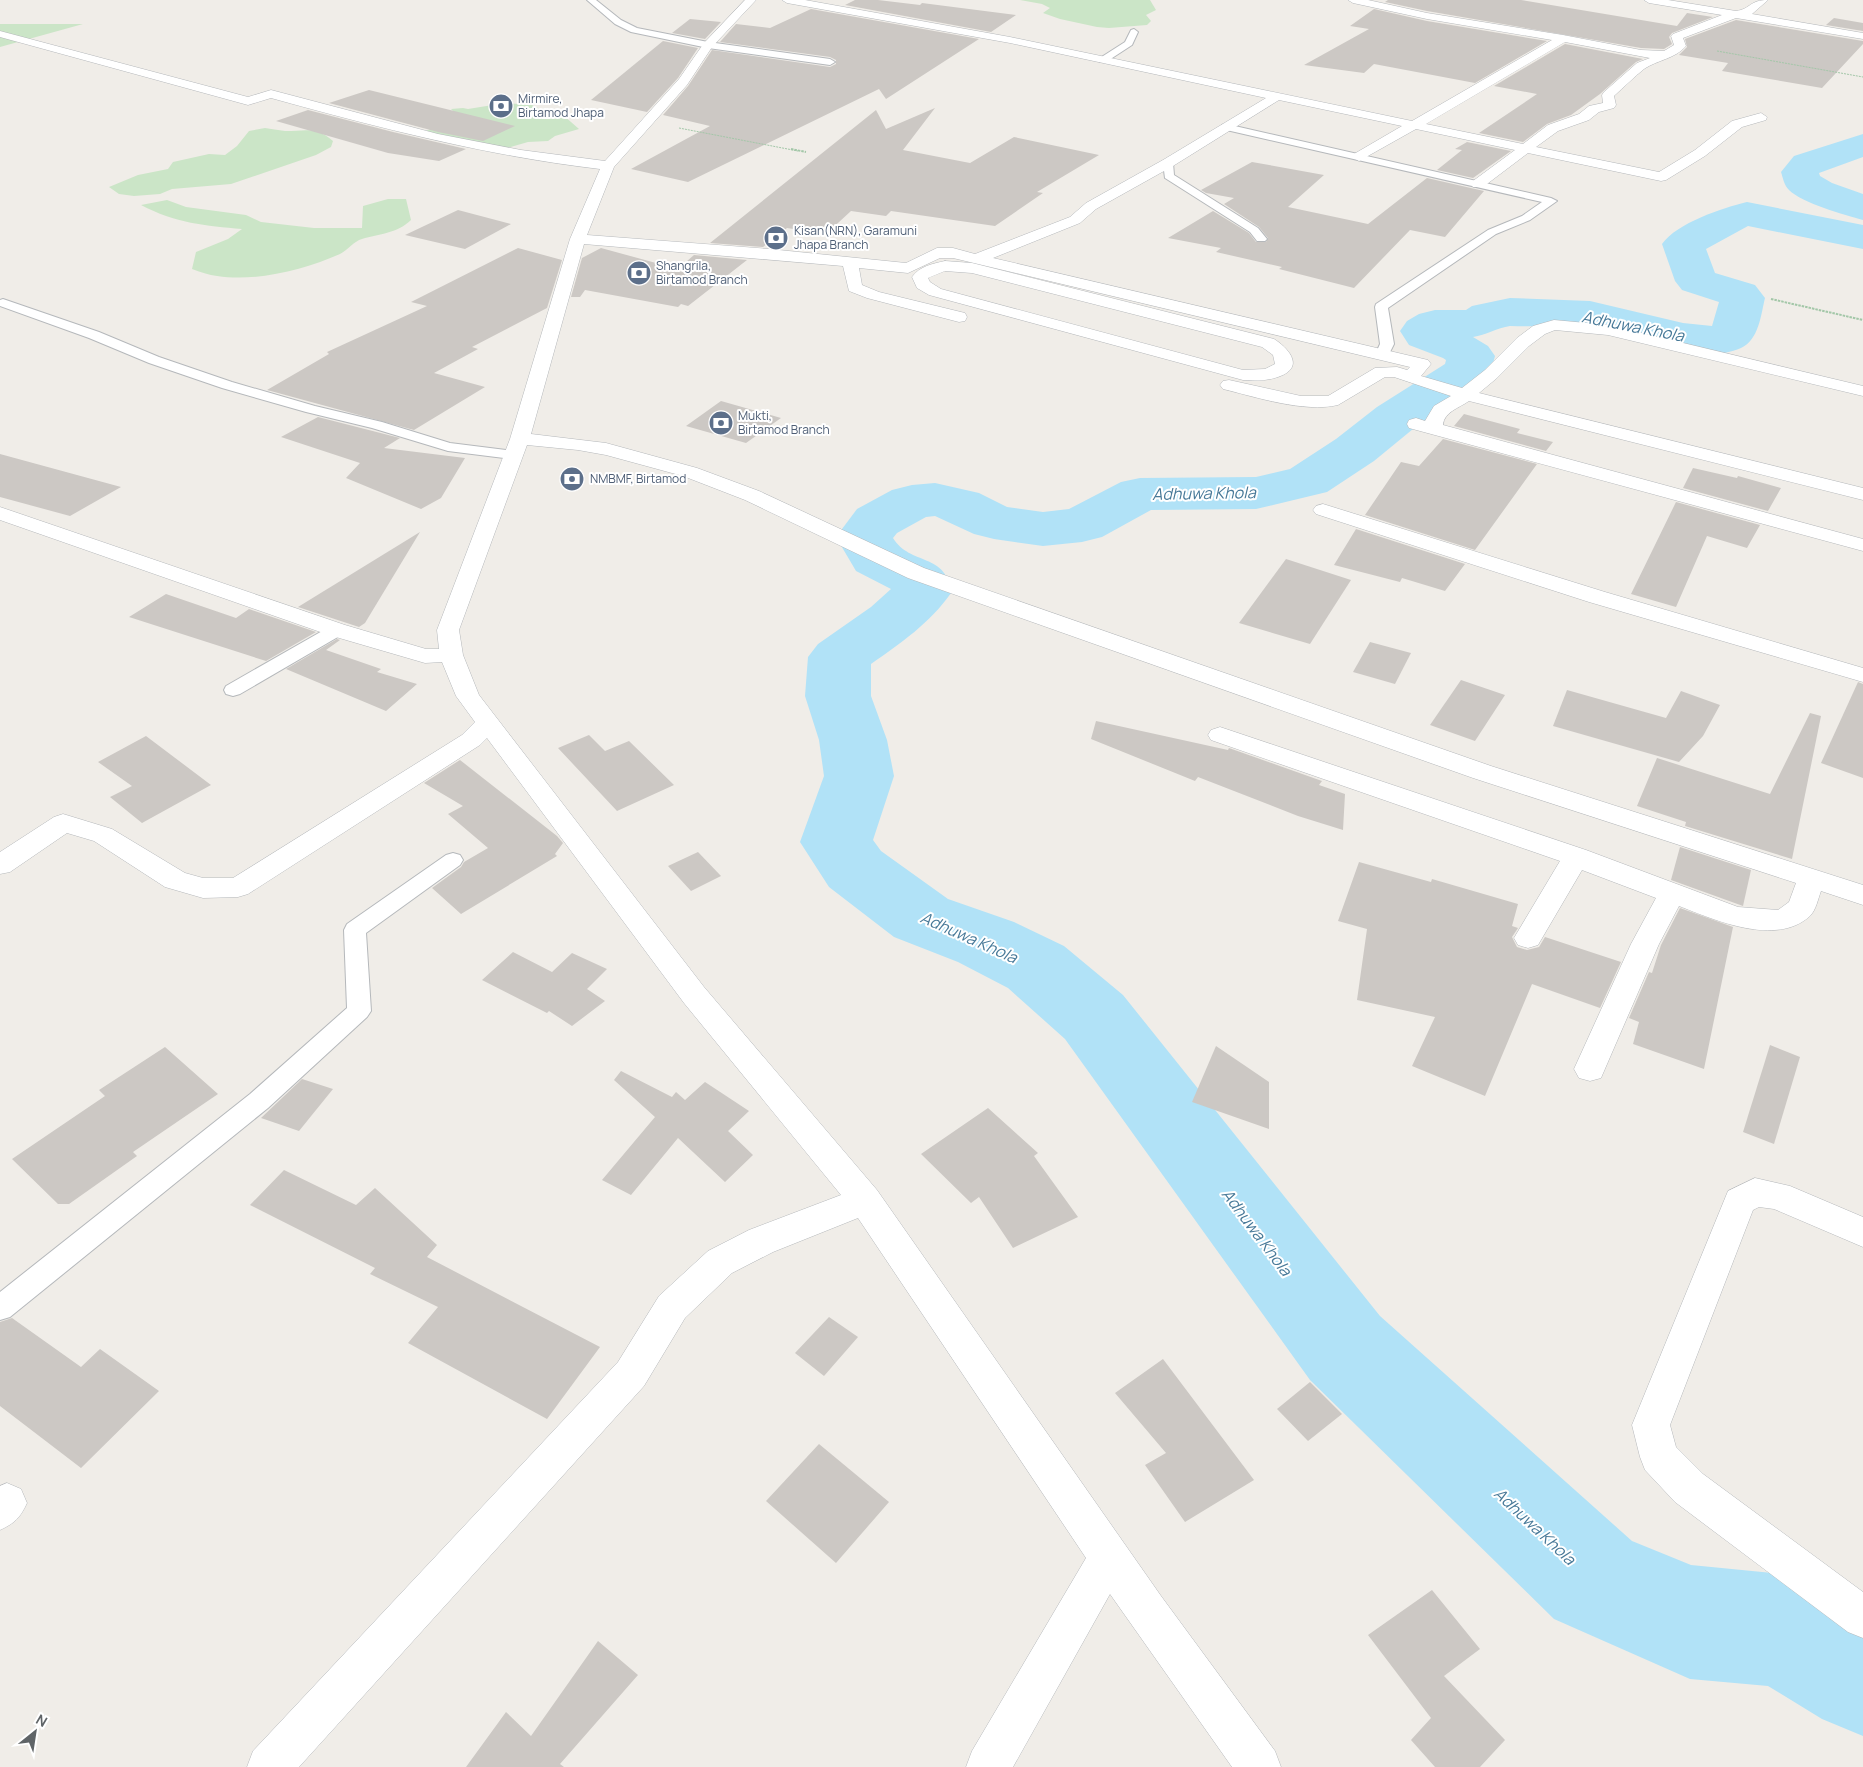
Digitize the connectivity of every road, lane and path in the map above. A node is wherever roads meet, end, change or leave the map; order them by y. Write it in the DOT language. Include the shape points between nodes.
graph roads {
  1 [pos="591,0"];
  2 [pos="751,0"];
  3 [pos="787,0"];
  4 [pos="1353,0"];
  5 [pos="1649,0"];
  6 [pos="1763,0"];
  7 [pos="1733,14"];
  8 [pos="1134,32"];
  9 [pos="0,34"];
  10 [pos="1863,36"];
  11 [pos="1563,38"];
  12 [pos="1679,44"];
  13 [pos="708,45"];
  14 [pos="1666,55"];
  15 [pos="1103,60"];
  16 [pos="830,62"];
  17 [pos="1863,77"];
  18 [pos="1277,96"];
  19 [pos="1761,117"];
  20 [pos="648,122"];
  21 [pos="1415,125"];
  22 [pos="1226,127"];
  23 [pos="1525,148"];
  24 [pos="806,152"];
  25 [pos="1359,157"];
  26 [pos="1168,163"];
  27 [pos="608,166"];
  28 [pos="1478,184"];
  29 [pos="578,239"];
  30 [pos="1261,239"];
  31 [pos="978,258"];
  32 [pos="850,264"];
  33 [pos="1771,299"];
  34 [pos="3,303"];
  35 [pos="1863,320"];
  36 [pos="978,322"];
  37 [pos="1036,336"];
  38 [pos="1268,343"];
  39 [pos="1382,355"];
  40 [pos="1416,380"];
  41 [pos="1863,390"];
  42 [pos="1461,393"];
  43 [pos="516,447"];
  44 [pos="1863,494"];
  45 [pos="1323,510"];
  46 [pos="0,513"];
  47 [pos="1863,545"];
  48 [pos="337,630"];
  49 [pos="451,655"];
  50 [pos="1863,675"];
  51 [pos="233,690"];
  52 [pos="487,722"];
  53 [pos="1220,735"];
  54 [pos="1576,857"];
  55 [pos="453,860"];
  56 [pos="0,866"];
  57 [pos="1812,877"];
  58 [pos="1671,894"];
  59 [pos="1863,895"];
  60 [pos="1528,938"];
  61 [pos="1590,1069"];
  62 [pos="865,1200"];
  63 [pos="1863,1232"];
  64 [pos="0,1308"];
  65 [pos="1112,1559"];
  66 [pos="1863,1617"];
  67 [pos="269,1767"];
  68 [pos="988,1767"];
  69 [pos="1259,1767"];
  1 -- 13 [label="lane" via="618,22 634,30"];
  2 -- 13 [label="street"];
  3 -- 15 [label="street"];
  4 -- 11 [label="street"];
  5 -- 7 [label="street"];
  6 -- 7 [label="street" via="1746,13"];
  7 -- 10 [label="street"];
  7 -- 12 [label="street" via="1677,36"];
  8 -- 15 [label="lane" via="1129,43"];
  9 -- 27 [label="street" via="248,101 271,94 428,136 547,160"];
  11 -- 14 [label="street" via="1641,54"];
  11 -- 21 [label="street"];
  12 -- 14 [label="street"];
  12 -- 17 [label="path"];
  13 -- 16 [label="lane"];
  13 -- 20 [label="street"];
  14 -- 23 [label="street" via="1641,66 1608,95 1610,105 1553,128"];
  15 -- 18 [label="street"];
  18 -- 21 [label="street"];
  18 -- 22 [label="street"];
  19 -- 23 [label="street" via="1737,124 1700,153 1661,177"];
  20 -- 24 [label="path"];
  20 -- 27 [label="street"];
  21 -- 23 [label="street"];
  21 -- 25 [label="street"];
  22 -- 25 [label="lane"];
  22 -- 26 [label="street"];
  23 -- 28 [label="street"];
  25 -- 28 [label="lane"];
  26 -- 30 [label="lane" via="1169,176 1254,230"];
  26 -- 31 [label="street" via="1091,206 1075,220"];
  27 -- 29 [label="street"];
  28 -- 39 [label="lane" via="1550,201 1526,218 1492,232 1381,307 1387,344"];
  29 -- 32 [label="street" via="769,254"];
  29 -- 43 [label="street"];
  31 -- 32 [label="street" via="953,252 938,253 908,268"];
  31 -- 39 [label="street"];
  32 -- 36 [label="street" via="855,288"];
  33 -- 35 [label="path"];
  34 -- 43 [label="lane" via="154,360 311,409 448,447"];
  37 -- 40 [label="street" via="1301,401 1332,401 1381,372 1397,372"];
  38 -- 38 [label="street" via="972,268 945,266 934,268 920,277 923,285 935,292 1244,375 1270,374 1284,364 1282,353"];
  39 -- 40 [label="street" via="1422,364"];
  40 -- 42 [label="street"];
  41 -- 42 [label="street" via="1608,330 1554,325 1539,330 1491,374"];
  42 -- 44 [label="street"];
  42 -- 47 [label="street" via="1424,427"];
  43 -- 49 [label="street" via="448,630"];
  43 -- 57 [label="street" via="549,440 611,449 658,461 745,492 916,573 1482,772"];
  45 -- 50 [label="street" via="1597,597"];
  46 -- 48 [label="street"];
  48 -- 49 [label="street" via="425,656"];
  48 -- 51 [label="lane"];
  49 -- 52 [label="street" via="468,696"];
  52 -- 56 [label="street" via="470,740 238,886 203,888 175,880 103,836 63,823"];
  52 -- 62 [label="street" via="694,995"];
  53 -- 54 [label="street"];
  54 -- 58 [label="street"];
  54 -- 60 [label="street"];
  55 -- 64 [label="lane" via="355,930 359,1011 259,1102"];
  57 -- 58 [label="street" via="1801,908 1783,920 1735,917"];
  57 -- 59 [label="street"];
  58 -- 61 [label="street" via="1645,944"];
  62 -- 65 [label="street"];
  62 -- 67 [label="street" via="761,1240 720,1262 672,1307 631,1374"];
  63 -- 66 [label="street" via="1778,1196 1755,1192 1740,1201 1651,1425 1659,1457 1689,1488"];
  65 -- 68 [label="street" via="1100,1572"];
  65 -- 69 [label="street"];
}
